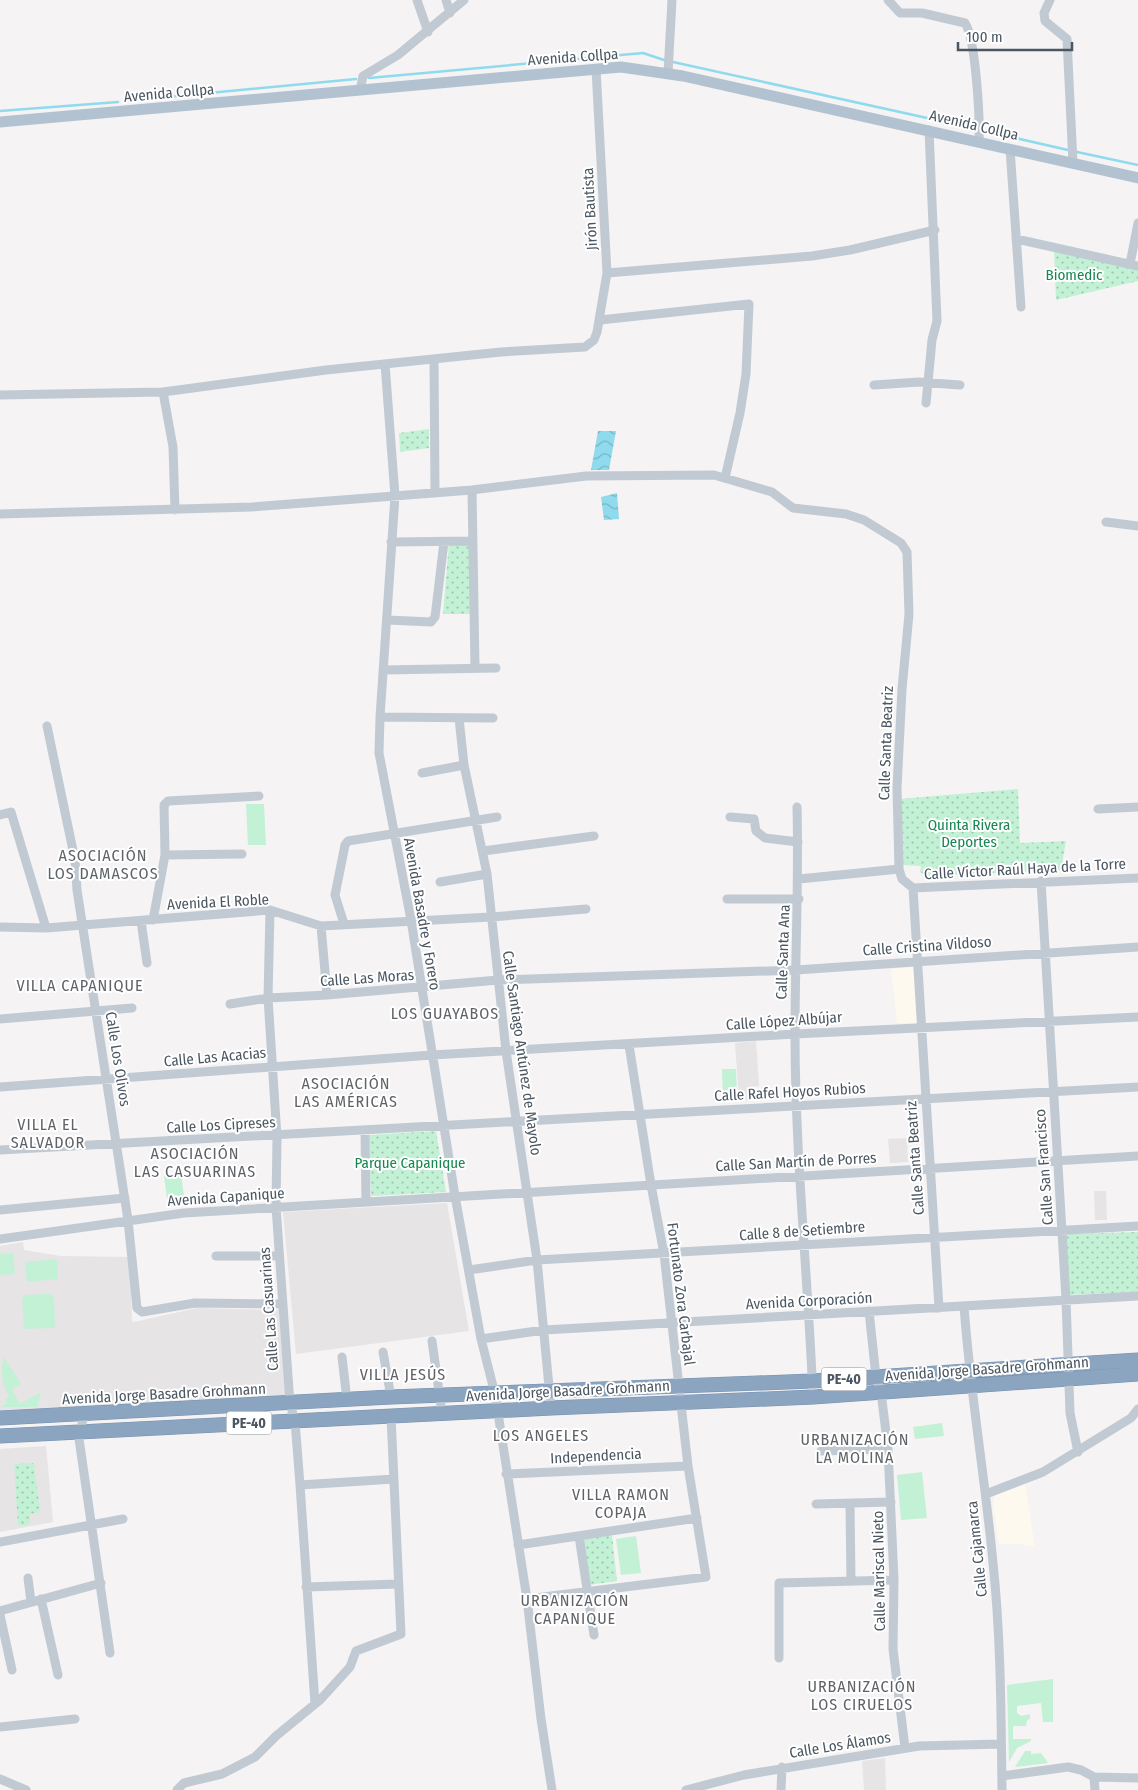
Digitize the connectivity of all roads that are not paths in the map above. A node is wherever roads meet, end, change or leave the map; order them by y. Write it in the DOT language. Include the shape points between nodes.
graph roads {
  1 [pos="417,0"];
  2 [pos="446,0"];
  3 [pos="464,0"];
  4 [pos="672,0"];
  5 [pos="888,0"];
  6 [pos="1050,0"];
  7 [pos="450,13"];
  8 [pos="428,32"];
  9 [pos="596,69"];
  10 [pos="668,73"];
  11 [pos="360,90"];
  12 [pos="0,122"];
  13 [pos="929,130"];
  14 [pos="979,142"];
  15 [pos="1010,149"];
  16 [pos="1073,163"];
  17 [pos="1138,178"];
  18 [pos="1138,223"];
  19 [pos="934,230"];
  20 [pos="1016,239"];
  21 [pos="1134,265"];
  22 [pos="607,273"];
  23 [pos="1021,306"];
  24 [pos="600,320"];
  25 [pos="434,359"];
  26 [pos="385,364"];
  27 [pos="928,382"];
  28 [pos="874,385"];
  29 [pos="960,385"];
  30 [pos="163,392"];
  31 [pos="0,395"];
  32 [pos="926,403"];
  33 [pos="725,478"];
  34 [pos="472,490"];
  35 [pos="435,493"];
  36 [pos="394,496"];
  37 [pos="175,510"];
  38 [pos="0,514"];
  39 [pos="1106,522"];
  40 [pos="1138,526"];
  41 [pos="472,541"];
  42 [pos="391,542"];
  43 [pos="444,542"];
  44 [pos="388,620"];
  45 [pos="475,667"];
  46 [pos="496,668"];
  47 [pos="383,670"];
  48 [pos="380,717"];
  49 [pos="459,718"];
  50 [pos="492,718"];
  51 [pos="47,726"];
  52 [pos="464,765"];
  53 [pos="422,773"];
  54 [pos="259,796"];
  55 [pos="1138,806"];
  56 [pos="797,807"];
  57 [pos="1098,809"];
  58 [pos="0,815"];
  59 [pos="498,817"];
  60 [pos="730,817"];
  61 [pos="476,820"];
  62 [pos="394,833"];
  63 [pos="594,836"];
  64 [pos="798,842"];
  65 [pos="483,850"];
  66 [pos="242,854"];
  67 [pos="165,855"];
  68 [pos="899,868"];
  69 [pos="487,874"];
  70 [pos="1138,878"];
  71 [pos="799,879"];
  72 [pos="1042,881"];
  73 [pos="440,882"];
  74 [pos="913,888"];
  75 [pos="799,899"];
  76 [pos="727,900"];
  77 [pos="586,909"];
  78 [pos="270,910"];
  79 [pos="491,917"];
  80 [pos="153,920"];
  81 [pos="411,920"];
  82 [pos="141,921"];
  83 [pos="344,924"];
  84 [pos="84,926"];
  85 [pos="321,926"];
  86 [pos="0,927"];
  87 [pos="46,928"];
  88 [pos="1138,947"];
  89 [pos="1047,952"];
  90 [pos="918,960"];
  91 [pos="147,963"];
  92 [pos="796,970"];
  93 [pos="565,977"];
  94 [pos="498,980"];
  95 [pos="421,988"];
  96 [pos="327,995"];
  97 [pos="268,998"];
  98 [pos="230,1004"];
  99 [pos="132,1008"];
  100 [pos="96,1011"];
  101 [pos="1138,1017"];
  102 [pos="0,1019"];
  103 [pos="1049,1020"];
  104 [pos="922,1027"];
  105 [pos="795,1034"];
  106 [pos="629,1045"];
  107 [pos="506,1051"];
  108 [pos="432,1055"];
  109 [pos="272,1066"];
  110 [pos="107,1079"];
  111 [pos="0,1087"];
  112 [pos="1138,1087"];
  113 [pos="1053,1092"];
  114 [pos="925,1098"];
  115 [pos="797,1106"];
  116 [pos="640,1114"];
  117 [pos="518,1122"];
  118 [pos="444,1127"];
  119 [pos="365,1131"];
  120 [pos="277,1137"];
  121 [pos="117,1144"];
  122 [pos="0,1150"];
  123 [pos="1138,1156"];
  124 [pos="1058,1161"];
  125 [pos="930,1168"];
  126 [pos="800,1176"];
  127 [pos="650,1185"];
  128 [pos="527,1192"];
  129 [pos="456,1196"];
  130 [pos="125,1198"];
  131 [pos="366,1202"];
  132 [pos="276,1207"];
  133 [pos="0,1210"];
  134 [pos="128,1220"];
  135 [pos="1138,1226"];
  136 [pos="1062,1229"];
  137 [pos="934,1237"];
  138 [pos="0,1239"];
  139 [pos="805,1244"];
  140 [pos="664,1254"];
  141 [pos="216,1256"];
  142 [pos="278,1256"];
  143 [pos="537,1260"];
  144 [pos="469,1270"];
  145 [pos="1138,1296"];
  146 [pos="1066,1299"];
  147 [pos="282,1304"];
  148 [pos="964,1306"];
  149 [pos="939,1308"];
  150 [pos="869,1311"];
  151 [pos="807,1314"];
  152 [pos="674,1323"];
  153 [pos="544,1330"];
  154 [pos="482,1338"];
  155 [pos="432,1341"];
  156 [pos="383,1352"];
  157 [pos="342,1357"];
  158 [pos="1138,1360"];
  159 [pos="1067,1365"];
  160 [pos="969,1372"];
  161 [pos="1138,1374"];
  162 [pos="876,1377"];
  163 [pos="1068,1379"];
  164 [pos="812,1381"];
  165 [pos="970,1387"];
  166 [pos="678,1388"];
  167 [pos="550,1392"];
  168 [pos="881,1392"];
  169 [pos="495,1394"];
  170 [pos="440,1396"];
  171 [pos="391,1397"];
  172 [pos="813,1397"];
  173 [pos="366,1399"];
  174 [pos="346,1400"];
  175 [pos="681,1402"];
  176 [pos="290,1404"];
  177 [pos="551,1408"];
  178 [pos="1138,1409"];
  179 [pos="497,1410"];
  180 [pos="442,1413"];
  181 [pos="84,1414"];
  182 [pos="391,1416"];
  183 [pos="368,1417"];
  184 [pos="0,1418"];
  185 [pos="295,1421"];
  186 [pos="79,1432"];
  187 [pos="0,1436"];
  188 [pos="888,1449"];
  189 [pos="822,1451"];
  190 [pos="1078,1452"];
  191 [pos="688,1466"];
  192 [pos="506,1474"];
  193 [pos="394,1478"];
  194 [pos="300,1485"];
  195 [pos="986,1494"];
  196 [pos="891,1502"];
  197 [pos="816,1504"];
  198 [pos="850,1504"];
  199 [pos="123,1518"];
  200 [pos="697,1518"];
  201 [pos="90,1524"];
  202 [pos="579,1536"];
  203 [pos="0,1542"];
  204 [pos="518,1545"];
  205 [pos="28,1578"];
  206 [pos="894,1580"];
  207 [pos="850,1581"];
  208 [pos="101,1583"];
  209 [pos="398,1584"];
  210 [pos="306,1587"];
  211 [pos="586,1592"];
  212 [pos="41,1598"];
  213 [pos="527,1599"];
  214 [pos="31,1602"];
  215 [pos="0,1611"];
  216 [pos="0,1616"];
  217 [pos="594,1635"];
  218 [pos="110,1653"];
  219 [pos="779,1658"];
  220 [pos="12,1670"];
  221 [pos="58,1675"];
  222 [pos="315,1704"];
  223 [pos="75,1719"];
  224 [pos="0,1727"];
  225 [pos="1001,1744"];
  226 [pos="905,1748"];
  227 [pos="782,1768"];
  228 [pos="1002,1776"];
  229 [pos="1094,1777"];
  230 [pos="1138,1778"];
  231 [pos="0,1779"];
  232 [pos="26,1790"];
  233 [pos="177,1790"];
  234 [pos="552,1790"];
  235 [pos="686,1790"];
  236 [pos="781,1790"];
  237 [pos="1002,1790"];
  238 [pos="1095,1790"];
  1 -- 8 [label="street"];
  2 -- 7 [label="street"];
  3 -- 7 [label="street"];
  4 -- 10 [label="street"];
  5 -- 14 [label="street" via="900,13 922,13 966,23 973,56"];
  6 -- 16 [label="street" via="1044,13 1045,21 1067,39"];
  7 -- 8 [label="street"];
  8 -- 11 [label="street" via="384,65 363,76"];
  9 -- 10 [label="main road, Avenida Collpa"];
  9 -- 11 [label="main road, Avenida Collpa"];
  9 -- 22 [label="street, Jirón Bautista"];
  10 -- 13 [label="main road, Avenida Collpa"];
  11 -- 12 [label="main road, Avenida Collpa"];
  13 -- 14 [label="main road, Avenida Collpa"];
  13 -- 19 [label="street"];
  14 -- 15 [label="main road, Avenida Collpa"];
  15 -- 16 [label="main road, Avenida Collpa"];
  15 -- 20 [label="street"];
  16 -- 17 [label="main road, Avenida Collpa"];
  18 -- 21 [label="street"];
  19 -- 22 [label="street" via="812,256"];
  19 -- 27 [label="street" via="936,321"];
  20 -- 21 [label="street"];
  20 -- 23 [label="street"];
  22 -- 24 [label="street, Jirón Bautista"];
  24 -- 25 [label="street, Jirón Bautista" via="598,332 590,344"];
  24 -- 33 [label="street" via="750,304 745,382"];
  25 -- 26 [label="street"];
  25 -- 35 [label="street"];
  26 -- 30 [label="street"];
  26 -- 36 [label="street, Avenida Basadre y Forero"];
  27 -- 28 [label="street"];
  27 -- 29 [label="street"];
  27 -- 32 [label="street"];
  30 -- 31 [label="street"];
  30 -- 37 [label="street" via="174,447"];
  33 -- 34 [label="street" via="714,475 586,476"];
  33 -- 68 [label="street, Calle Santa Beatriz" via="772,492 793,508 846,514 864,520 906,547 909,614 899,736"];
  34 -- 35 [label="street"];
  34 -- 41 [label="street"];
  35 -- 36 [label="street"];
  36 -- 37 [label="street"];
  36 -- 42 [label="street, Avenida Basadre y Forero"];
  37 -- 38 [label="street"];
  39 -- 40 [label="street"];
  41 -- 43 [label="street"];
  41 -- 45 [label="street"];
  42 -- 43 [label="street"];
  42 -- 44 [label="street, Avenida Basadre y Forero"];
  43 -- 44 [label="street" via="435,617 431,622"];
  44 -- 47 [label="street, Avenida Basadre y Forero"];
  45 -- 46 [label="street"];
  45 -- 47 [label="street"];
  47 -- 48 [label="street, Avenida Basadre y Forero"];
  48 -- 49 [label="street"];
  48 -- 62 [label="street, Avenida Basadre y Forero" via="379,753"];
  49 -- 50 [label="street"];
  49 -- 52 [label="street, Calle Santiago Antúnez de Mayolo"];
  51 -- 84 [label="street, Calle Los Olivos" via="75,860"];
  52 -- 53 [label="street"];
  52 -- 61 [label="street, Calle Santiago Antúnez de Mayolo"];
  54 -- 67 [label="street" via="168,801 164,805"];
  55 -- 57 [label="street"];
  56 -- 64 [label="street, Calle Santa Ana"];
  58 -- 87 [label="street" via="11,812"];
  59 -- 61 [label="street"];
  60 -- 64 [label="street" via="754,819 756,831 765,838"];
  61 -- 62 [label="street"];
  61 -- 65 [label="street, Calle Santiago Antúnez de Mayolo"];
  62 -- 81 [label="street, Avenida Basadre y Forero"];
  62 -- 83 [label="street" via="350,840 345,845 335,895"];
  63 -- 65 [label="street"];
  64 -- 71 [label="street, Calle Santa Ana"];
  65 -- 69 [label="street, Calle Santiago Antúnez de Mayolo"];
  66 -- 67 [label="street"];
  67 -- 80 [label="street"];
  68 -- 71 [label="street"];
  68 -- 74 [label="street" via="902,879"];
  69 -- 73 [label="street"];
  69 -- 79 [label="street, Calle Santiago Antúnez de Mayolo"];
  70 -- 72 [label="street, Calle Víctor Raúl Haya de la Torre"];
  71 -- 75 [label="street, Calle Santa Ana"];
  72 -- 74 [label="street, Calle Víctor Raúl Haya de la Torre"];
  72 -- 89 [label="street, Calle San Francisco"];
  74 -- 90 [label="street, Calle Santa Beatriz"];
  75 -- 76 [label="street"];
  75 -- 92 [label="street, Calle Santa Ana"];
  77 -- 79 [label="street, Avenida El Roble"];
  78 -- 80 [label="street, Avenida El Roble"];
  78 -- 85 [label="street, Avenida El Roble"];
  78 -- 97 [label="street, Calle Las Casuarinas"];
  79 -- 81 [label="street, Avenida El Roble"];
  79 -- 94 [label="street, Calle Santiago Antúnez de Mayolo"];
  80 -- 82 [label="street, Avenida El Roble"];
  81 -- 83 [label="street, Avenida El Roble"];
  81 -- 95 [label="street, Avenida Basadre y Forero"];
  82 -- 84 [label="street, Avenida El Roble"];
  82 -- 91 [label="street"];
  83 -- 85 [label="street, Avenida El Roble"];
  84 -- 87 [label="street, Avenida El Roble"];
  84 -- 100 [label="street, Calle Los Olivos"];
  85 -- 96 [label="street"];
  86 -- 87 [label="street, Avenida El Roble"];
  88 -- 89 [label="street, Calle Cristina Vildoso"];
  89 -- 90 [label="street, Calle Cristina Vildoso"];
  89 -- 103 [label="street, Calle San Francisco"];
  90 -- 92 [label="street, Calle Cristina Vildoso"];
  90 -- 104 [label="street, Calle Santa Beatriz"];
  92 -- 93 [label="street, Calle Cristina Vildoso"];
  92 -- 105 [label="street, Calle Santa Ana"];
  93 -- 94 [label="street, Calle Las Moras"];
  94 -- 95 [label="street, Calle Las Moras"];
  94 -- 107 [label="street, Calle Santiago Antúnez de Mayolo"];
  95 -- 96 [label="street, Calle Las Moras"];
  95 -- 108 [label="street, Avenida Basadre y Forero"];
  96 -- 97 [label="street, Calle Las Moras"];
  97 -- 98 [label="street, Calle Las Moras"];
  97 -- 109 [label="street, Calle Las Casuarinas"];
  99 -- 100 [label="street"];
  100 -- 102 [label="street"];
  100 -- 110 [label="street, Calle Los Olivos"];
  101 -- 103 [label="street, Calle López Albújar"];
  103 -- 104 [label="street, Calle López Albújar"];
  103 -- 113 [label="street, Calle San Francisco"];
  104 -- 105 [label="street, Calle López Albújar"];
  104 -- 114 [label="street, Calle Santa Beatriz"];
  105 -- 106 [label="street, Calle López Albújar"];
  105 -- 115 [label="street, Calle Santa Ana"];
  106 -- 107 [label="street, Calle López Albújar"];
  106 -- 116 [label="street, Fortunato Zora Carbajal"];
  107 -- 108 [label="street, Calle López Albújar"];
  107 -- 117 [label="street, Calle Santiago Antúnez de Mayolo"];
  108 -- 109 [label="street, Calle Las Acacias"];
  108 -- 118 [label="street, Avenida Basadre y Forero"];
  109 -- 110 [label="street, Calle Las Acacias"];
  109 -- 120 [label="street, Calle Las Casuarinas"];
  110 -- 111 [label="street, Calle Las Acacias"];
  110 -- 121 [label="street, Calle Los Olivos"];
  112 -- 113 [label="street, Calle Rafel Hoyos Rubios"];
  113 -- 114 [label="street, Calle Rafel Hoyos Rubios"];
  113 -- 124 [label="street, Calle San Francisco"];
  114 -- 115 [label="street, Calle Rafel Hoyos Rubios"];
  114 -- 125 [label="street, Calle Santa Beatriz"];
  115 -- 116 [label="street, Calle Rafel Hoyos Rubios"];
  115 -- 126 [label="street, Calle Santa Ana"];
  116 -- 117 [label="street, Calle Rafel Hoyos Rubios"];
  116 -- 127 [label="street, Fortunato Zora Carbajal"];
  117 -- 118 [label="street, Calle Rafel Hoyos Rubios"];
  117 -- 128 [label="street, Calle Santiago Antúnez de Mayolo"];
  118 -- 119 [label="street, Calle Los Cipreses"];
  118 -- 129 [label="street, Avenida Basadre y Forero"];
  119 -- 120 [label="street, Calle Los Cipreses"];
  119 -- 131 [label="street"];
  120 -- 121 [label="street, Calle Los Cipreses"];
  120 -- 132 [label="street, Calle Las Casuarinas"];
  121 -- 122 [label="street, Calle Los Cipreses"];
  121 -- 130 [label="street, Calle Los Olivos"];
  123 -- 124 [label="street, Calle San Martín de Porres"];
  124 -- 125 [label="street, Calle San Martín de Porres"];
  124 -- 136 [label="street, Calle San Francisco"];
  125 -- 126 [label="street, Calle San Martín de Porres"];
  125 -- 137 [label="street, Calle Santa Beatriz"];
  126 -- 127 [label="street, Calle San Martín de Porres"];
  126 -- 139 [label="street, Calle Santa Ana"];
  127 -- 128 [label="street, Calle San Martín de Porres"];
  127 -- 140 [label="street, Fortunato Zora Carbajal"];
  128 -- 129 [label="street, Calle San Martín de Porres"];
  128 -- 143 [label="street, Calle Santiago Antúnez de Mayolo"];
  129 -- 131 [label="street, Avenida Capanique"];
  129 -- 144 [label="street, Avenida Basadre y Forero"];
  130 -- 133 [label="street"];
  130 -- 134 [label="street, Calle Los Olivos"];
  131 -- 132 [label="street, Avenida Capanique"];
  132 -- 134 [label="street, Avenida Capanique"];
  132 -- 142 [label="street, Calle Las Casuarinas"];
  134 -- 138 [label="street, Avenida Capanique"];
  134 -- 147 [label="street, Calle Los Olivos" via="138,1308 142,1312 195,1303"];
  135 -- 136 [label="street, Calle 8 de Setiembre"];
  136 -- 137 [label="street, Calle 8 de Setiembre"];
  136 -- 146 [label="street, Calle San Francisco"];
  137 -- 139 [label="street, Calle 8 de Setiembre"];
  137 -- 149 [label="street, Calle Santa Beatriz"];
  139 -- 140 [label="street, Calle 8 de Setiembre"];
  139 -- 151 [label="street, Calle Santa Ana"];
  140 -- 143 [label="street, Calle 8 de Setiembre"];
  140 -- 152 [label="street, Fortunato Zora Carbajal"];
  141 -- 142 [label="street"];
  142 -- 147 [label="street, Calle Las Casuarinas"];
  143 -- 144 [label="street, Calle 8 de Setiembre"];
  143 -- 153 [label="street, Calle Santiago Antúnez de Mayolo"];
  144 -- 154 [label="street, Avenida Basadre y Forero"];
  145 -- 146 [label="street, Avenida Corporación"];
  146 -- 148 [label="street, Avenida Corporación"];
  146 -- 159 [label="street, Calle San Francisco"];
  147 -- 176 [label="street, Calle Las Casuarinas"];
  148 -- 149 [label="street, Avenida Corporación"];
  148 -- 160 [label="street, Calle Cajamarca"];
  149 -- 150 [label="street, Avenida Corporación"];
  150 -- 151 [label="street, Avenida Corporación"];
  150 -- 162 [label="street, Calle Mariscal Nieto"];
  151 -- 152 [label="street, Avenida Corporación"];
  151 -- 164 [label="street, Calle Santa Ana"];
  152 -- 153 [label="street, Avenida Corporación"];
  152 -- 166 [label="street, Fortunato Zora Carbajal"];
  153 -- 154 [label="street, Avenida Corporación"];
  153 -- 167 [label="street, Calle Santiago Antúnez de Mayolo"];
  154 -- 169 [label="street, Avenida Basadre y Forero"];
  155 -- 170 [label="street"];
  156 -- 171 [label="street"];
  157 -- 174 [label="street"];
  158 -- 159 [label="highway, Avenida Jorge Basadre Grohmann / PE-40"];
  159 -- 160 [label="highway, Avenida Jorge Basadre Grohmann / PE-40"];
  159 -- 163 [label="street, Calle San Francisco"];
  160 -- 162 [label="highway, Avenida Jorge Basadre Grohmann / PE-40"];
  160 -- 165 [label="street, Calle Cajamarca"];
  161 -- 163 [label="highway, Avenida Jorge Basadre Grohmann / PE-40"];
  162 -- 164 [label="highway, Avenida Jorge Basadre Grohmann / PE-40"];
  162 -- 168 [label="street, Calle Mariscal Nieto"];
  163 -- 165 [label="highway, Avenida Jorge Basadre Grohmann / PE-40"];
  163 -- 190 [label="street, Calle San Francisco" via="1070,1413"];
  164 -- 166 [label="highway, Avenida Jorge Basadre Grohmann / PE-40"];
  164 -- 172 [label="street, Calle Santa Ana"];
  165 -- 168 [label="highway, Avenida Jorge Basadre Grohmann / PE-40"];
  165 -- 195 [label="street, Calle Cajamarca"];
  166 -- 167 [label="highway, Avenida Jorge Basadre Grohmann / PE-40"];
  166 -- 175 [label="street, Fortunato Zora Carbajal"];
  167 -- 169 [label="highway, Avenida Jorge Basadre Grohmann / PE-40"];
  167 -- 177 [label="street, Calle Santiago Antúnez de Mayolo"];
  168 -- 172 [label="highway, Avenida Jorge Basadre Grohmann / PE-40"];
  168 -- 188 [label="street, Calle Mariscal Nieto"];
  169 -- 170 [label="highway, Avenida Jorge Basadre Grohmann / PE-40"];
  169 -- 179 [label="street, Avenida Basadre y Forero"];
  170 -- 171 [label="highway, Avenida Jorge Basadre Grohmann / PE-40"];
  170 -- 180 [label="street"];
  171 -- 173 [label="highway, Avenida Jorge Basadre Grohmann / PE-40"];
  172 -- 175 [label="highway, Avenida Jorge Basadre Grohmann / PE-40"];
  173 -- 174 [label="highway, Avenida Jorge Basadre Grohmann / PE-40"];
  173 -- 183 [label="highway"];
  174 -- 176 [label="highway, Avenida Jorge Basadre Grohmann / PE-40"];
  175 -- 177 [label="highway, Avenida Jorge Basadre Grohmann / PE-40"];
  175 -- 191 [label="street, Fortunato Zora Carbajal"];
  176 -- 181 [label="highway, Avenida Jorge Basadre Grohmann / PE-40"];
  176 -- 185 [label="street, Calle Las Casuarinas"];
  177 -- 179 [label="highway, Avenida Jorge Basadre Grohmann / PE-40"];
  178 -- 190 [label="street" via="1131,1418"];
  179 -- 180 [label="highway, Avenida Jorge Basadre Grohmann / PE-40"];
  179 -- 192 [label="street, Avenida Basadre y Forero"];
  180 -- 182 [label="highway, Avenida Jorge Basadre Grohmann / PE-40"];
  181 -- 184 [label="highway, Avenida Jorge Basadre Grohmann / PE-40"];
  181 -- 186 [label="street"];
  182 -- 183 [label="highway, Avenida Jorge Basadre Grohmann / PE-40"];
  182 -- 193 [label="street"];
  183 -- 185 [label="highway, Avenida Jorge Basadre Grohmann / PE-40"];
  185 -- 186 [label="highway, Avenida Jorge Basadre Grohmann / PE-40"];
  185 -- 194 [label="street, Calle Las Casuarinas"];
  186 -- 187 [label="highway, Avenida Jorge Basadre Grohmann / PE-40"];
  186 -- 201 [label="street"];
  188 -- 189 [label="street"];
  188 -- 196 [label="street, Calle Mariscal Nieto"];
  190 -- 195 [label="street" via="1043,1472"];
  191 -- 192 [label="street, Independencia"];
  191 -- 200 [label="street, Fortunato Zora Carbajal"];
  192 -- 204 [label="street, Avenida Basadre y Forero"];
  193 -- 194 [label="street"];
  193 -- 209 [label="street"];
  194 -- 210 [label="street, Calle Las Casuarinas"];
  195 -- 225 [label="street, Calle Cajamarca" via="999,1629"];
  196 -- 198 [label="street"];
  196 -- 206 [label="street, Calle Mariscal Nieto"];
  197 -- 198 [label="street"];
  198 -- 207 [label="street"];
  199 -- 201 [label="street"];
  200 -- 202 [label="street"];
  200 -- 211 [label="street, Fortunato Zora Carbajal" via="706,1577"];
  201 -- 203 [label="street"];
  201 -- 208 [label="street"];
  202 -- 204 [label="street"];
  202 -- 211 [label="street"];
  204 -- 213 [label="street, Avenida Basadre y Forero"];
  205 -- 214 [label="street"];
  206 -- 207 [label="street"];
  206 -- 226 [label="street, Calle Mariscal Nieto" via="894,1648"];
  207 -- 219 [label="street" via="779,1583"];
  208 -- 212 [label="street"];
  208 -- 218 [label="street"];
  209 -- 210 [label="street"];
  209 -- 222 [label="street" via="401,1634 356,1651 350,1667"];
  210 -- 222 [label="street, Calle Las Casuarinas"];
  211 -- 213 [label="street"];
  211 -- 217 [label="street"];
  212 -- 214 [label="street"];
  212 -- 221 [label="street"];
  213 -- 234 [label="street, Avenida Basadre y Forero"];
  214 -- 215 [label="street"];
  216 -- 220 [label="street"];
  222 -- 233 [label="street" via="255,1757 222,1774 184,1784"];
  223 -- 224 [label="street"];
  225 -- 226 [label="street, Calle Los Álamos"];
  225 -- 228 [label="street, Calle Cajamarca"];
  226 -- 227 [label="street, Calle Los Álamos"];
  227 -- 235 [label="street, Calle Los Álamos" via="744,1774"];
  227 -- 236 [label="street"];
  228 -- 229 [label="street" via="1068,1766"];
  228 -- 237 [label="street, Calle Cajamarca"];
  229 -- 230 [label="street"];
  229 -- 238 [label="street"];
  231 -- 232 [label="street"];
}
